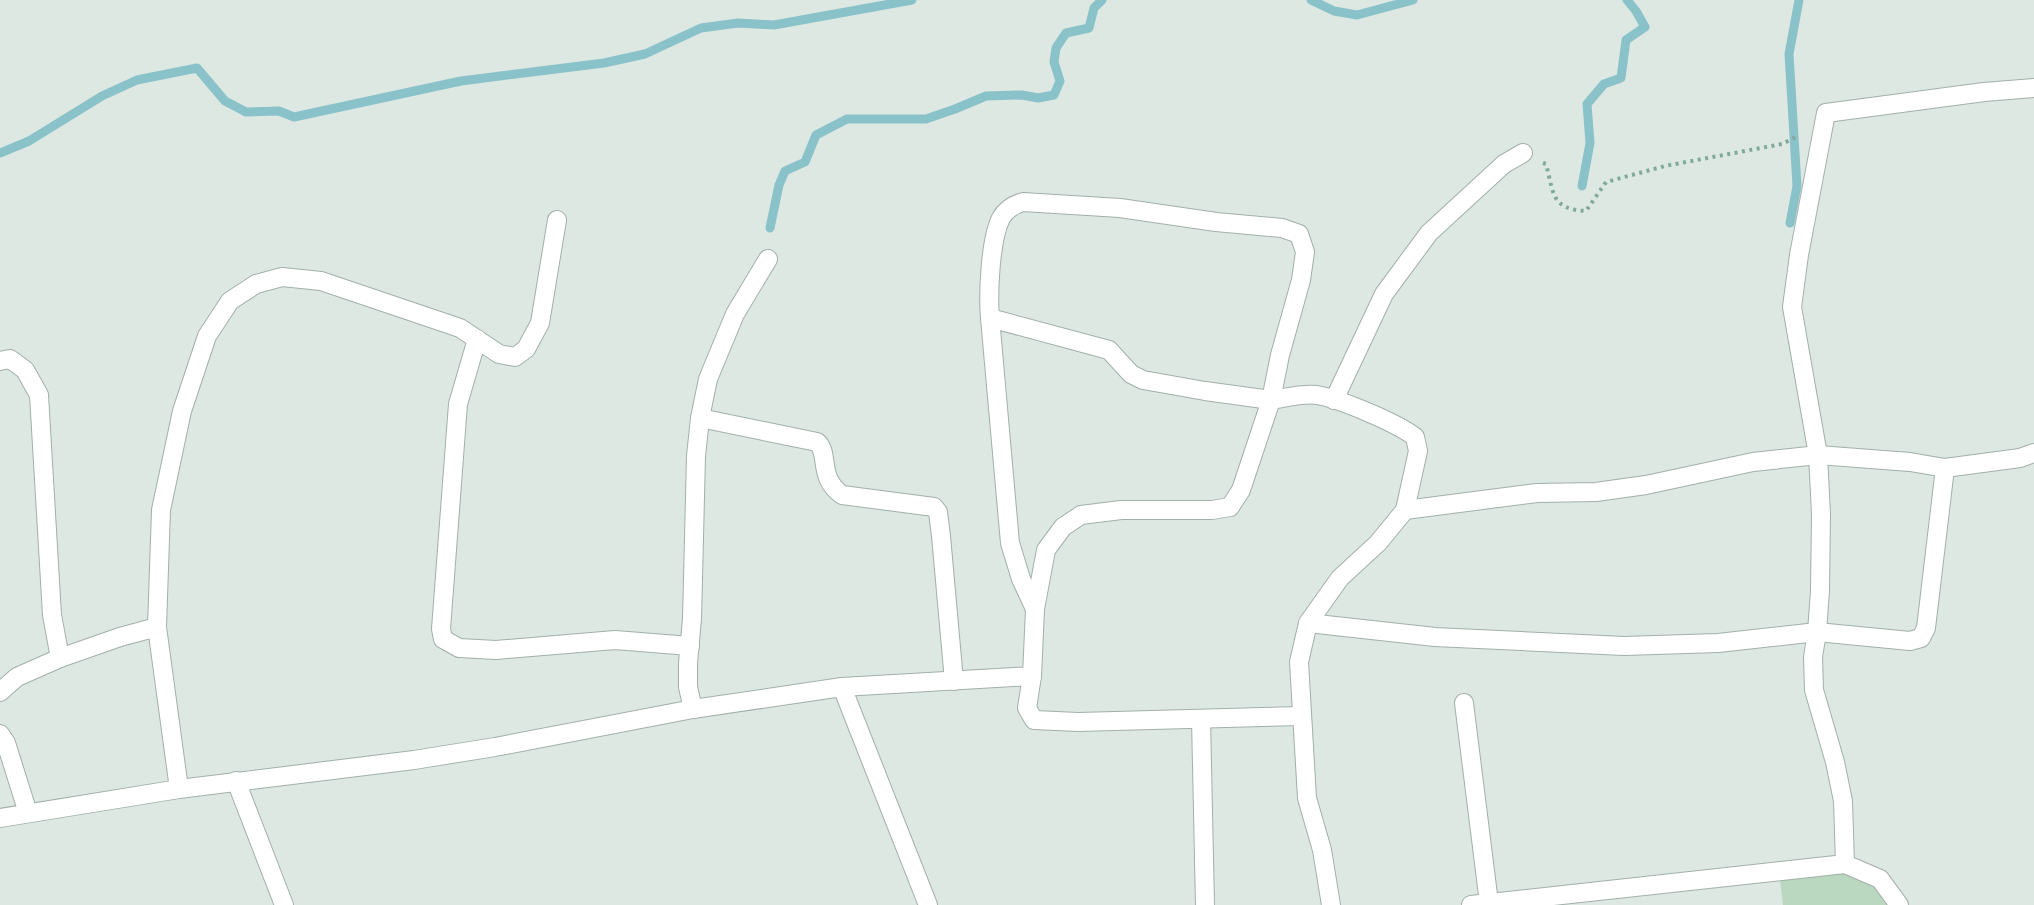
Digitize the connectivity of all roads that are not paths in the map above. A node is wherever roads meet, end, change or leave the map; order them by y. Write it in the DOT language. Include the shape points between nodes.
graph roads {
  1 [pos="2034,88"];
  2 [pos="1523,153"];
  3 [pos="558,220"];
  4 [pos="768,259"];
  5 [pos="990,318"];
  6 [pos="477,339"];
  7 [pos="0,361"];
  8 [pos="1271,400"];
  9 [pos="1334,400"];
  10 [pos="700,418"];
  11 [pos="2034,453"];
  12 [pos="1818,455"];
  13 [pos="1945,468"];
  14 [pos="1405,510"];
  15 [pos="1035,609"];
  16 [pos="1308,623"];
  17 [pos="157,627"];
  18 [pos="1817,632"];
  19 [pos="690,646"];
  20 [pos="60,658"];
  21 [pos="1032,676"];
  22 [pos="954,681"];
  23 [pos="842,687"];
  24 [pos="0,692"];
  25 [pos="1464,703"];
  26 [pos="693,709"];
  27 [pos="1302,716"];
  28 [pos="1201,719"];
  29 [pos="0,734"];
  30 [pos="236,781"];
  31 [pos="179,789"];
  32 [pos="28,813"];
  33 [pos="0,818"];
  34 [pos="1845,864"];
  35 [pos="1480,904"];
  36 [pos="284,905"];
  37 [pos="928,905"];
  38 [pos="1205,905"];
  39 [pos="1331,905"];
  40 [pos="1899,905"];
  1 -- 12 [label="street" via="1826,113 1792,307"];
  2 -- 9 [label="street" via="1504,164 1429,233 1384,294"];
  3 -- 6 [label="street" via="540,323 526,349 508,357"];
  4 -- 10 [label="street" via="735,314 708,379"];
  5 -- 8 [label="street" via="1109,350 1131,374 1143,380"];
  5 -- 8 [label="street" via="988,300 996,234 1001,217 1011,206 1023,202 1120,208 1282,228 1299,234 1305,252"];
  5 -- 15 [label="street" via="1010,543"];
  6 -- 17 [label="street" via="460,328 321,281 282,277 256,284 231,301 207,336 182,411 161,510"];
  6 -- 19 [label="street" via="458,404 443,639 459,648 495,650 615,640"];
  7 -- 20 [label="street" via="10,359 25,370 39,394 52,615"];
  8 -- 9 [label="street" via="1315,395"];
  8 -- 15 [label="street" via="1241,490 1230,507 1081,515 1063,527 1046,550"];
  9 -- 14 [label="street" via="1404,428 1415,437 1418,451"];
  10 -- 19 [label="street"];
  10 -- 22 [label="street" via="817,442 821,445 826,476 842,495 934,507 941,536"];
  11 -- 13 [label="street"];
  12 -- 13 [label="street"];
  12 -- 14 [label="street" via="1753,462 1596,492 1537,493"];
  12 -- 18 [label="street" via="1821,514"];
  13 -- 18 [label="street" via="1922,638 1910,641"];
  14 -- 16 [label="street" via="1378,543 1340,578"];
  15 -- 21 [label="street"];
  16 -- 18 [label="street" via="1436,637 1624,646 1718,643"];
  16 -- 27 [label="street" via="1299,662"];
  17 -- 20 [label="street"];
  17 -- 31 [label="street"];
  18 -- 34 [label="street" via="1814,690 1843,801"];
  19 -- 26 [label="street" via="688,687"];
  20 -- 24 [label="street" via="17,677"];
  21 -- 22 [label="street"];
  21 -- 28 [label="street" via="1027,708 1034,720"];
  22 -- 23 [label="street"];
  23 -- 26 [label="street"];
  23 -- 37 [label="street"];
  25 -- 35 [label="street"];
  26 -- 30 [label="street" via="414,760"];
  27 -- 28 [label="street"];
  27 -- 39 [label="street" via="1307,798 1322,850"];
  28 -- 38 [label="street"];
  29 -- 32 [label="street"];
  30 -- 31 [label="street"];
  30 -- 36 [label="street"];
  31 -- 32 [label="street"];
  32 -- 33 [label="street"];
  34 -- 35 [label="street"];
  34 -- 40 [label="street" via="1880,879"];
}
